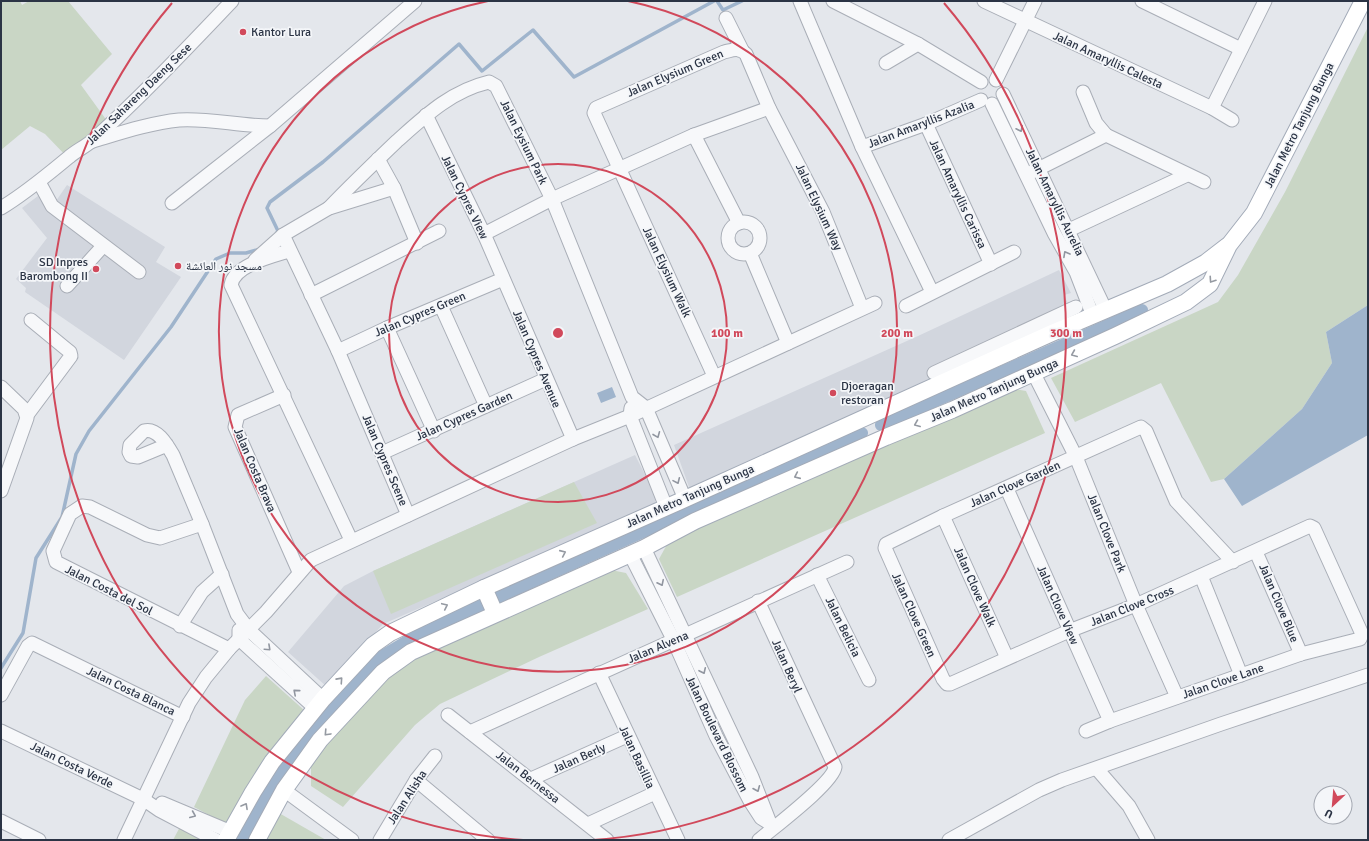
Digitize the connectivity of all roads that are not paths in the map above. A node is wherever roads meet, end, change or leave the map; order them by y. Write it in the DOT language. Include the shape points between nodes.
graph roads {
  1 [pos="232,1"];
  2 [pos="415,1"];
  3 [pos="800,1"];
  4 [pos="833,1"];
  5 [pos="984,1"];
  6 [pos="1035,1"];
  7 [pos="1142,1"];
  8 [pos="1265,1"];
  9 [pos="1363,1"];
  10 [pos="726,18"];
  11 [pos="1026,21"];
  12 [pos="892,30"];
  13 [pos="918,44"];
  14 [pos="1241,48"];
  15 [pos="742,50"];
  16 [pos="901,54"];
  17 [pos="886,63"];
  18 [pos="996,80"];
  19 [pos="981,82"];
  20 [pos="1083,92"];
  21 [pos="1003,94"];
  22 [pos="986,102"];
  23 [pos="769,108"];
  24 [pos="1212,108"];
  25 [pos="426,115"];
  26 [pos="1232,120"];
  27 [pos="926,124"];
  28 [pos="270,126"];
  29 [pos="1106,135"];
  30 [pos="694,136"];
  31 [pos="92,141"];
  32 [pos="862,147"];
  33 [pos="378,159"];
  34 [pos="619,169"];
  35 [pos="1040,169"];
  36 [pos="1025,175"];
  37 [pos="1187,175"];
  38 [pos="39,182"];
  39 [pos="1204,182"];
  40 [pos="394,188"];
  41 [pos="552,199"];
  42 [pos="172,203"];
  43 [pos="1,208"];
  44 [pos="328,208"];
  45 [pos="738,223"];
  46 [pos="1069,230"];
  47 [pos="440,231"];
  48 [pos="484,234"];
  49 [pos="283,235"];
  50 [pos="417,243"];
  51 [pos="1229,245"];
  52 [pos="104,246"];
  53 [pos="289,251"];
  54 [pos="1014,252"];
  55 [pos="750,253"];
  56 [pos="251,264"];
  57 [pos="991,264"];
  58 [pos="1082,271"];
  59 [pos="139,272"];
  60 [pos="503,278"];
  61 [pos="1176,279"];
  62 [pos="68,286"];
  63 [pos="932,292"];
  64 [pos="311,295"];
  65 [pos="1186,302"];
  66 [pos="868,305"];
  67 [pos="441,306"];
  68 [pos="906,306"];
  69 [pos="1076,307"];
  70 [pos="1099,314"];
  71 [pos="31,320"];
  72 [pos="1049,326"];
  73 [pos="387,328"];
  74 [pos="788,343"];
  75 [pos="338,351"];
  76 [pos="1034,372"];
  77 [pos="934,373"];
  78 [pos="714,376"];
  79 [pos="546,379"];
  80 [pos="1,387"];
  81 [pos="284,395"];
  82 [pos="632,397"];
  83 [pos="486,406"];
  84 [pos="646,408"];
  85 [pos="27,415"];
  86 [pos="630,416"];
  87 [pos="867,417"];
  88 [pos="434,431"];
  89 [pos="572,439"];
  90 [pos="876,441"];
  91 [pos="167,445"];
  92 [pos="382,453"];
  93 [pos="1076,456"];
  94 [pos="1008,489"];
  95 [pos="1,491"];
  96 [pos="685,499"];
  97 [pos="666,507"];
  98 [pos="408,515"];
  99 [pos="942,516"];
  100 [pos="202,524"];
  101 [pos="351,540"];
  102 [pos="887,543"];
  103 [pos="644,548"];
  104 [pos="1256,552"];
  105 [pos="630,554"];
  106 [pos="847,562"];
  107 [pos="1233,562"];
  108 [pos="299,572"];
  109 [pos="222,574"];
  110 [pos="817,575"];
  111 [pos="1201,576"];
  112 [pos="484,588"];
  113 [pos="758,601"];
  114 [pos="1136,605"];
  115 [pos="495,613"];
  116 [pos="238,614"];
  117 [pos="180,626"];
  118 [pos="249,630"];
  119 [pos="1069,631"];
  120 [pos="686,635"];
  121 [pos="1362,637"];
  122 [pos="239,639"];
  123 [pos="673,639"];
  124 [pos="229,648"];
  125 [pos="1301,654"];
  126 [pos="1007,658"];
  127 [pos="599,673"];
  128 [pos="1241,675"];
  129 [pos="1368,675"];
  130 [pos="869,680"];
  131 [pos="950,684"];
  132 [pos="1,695"];
  133 [pos="1176,697"];
  134 [pos="319,704"];
  135 [pos="448,715"];
  136 [pos="183,717"];
  137 [pos="1110,721"];
  138 [pos="1,731"];
  139 [pos="1086,731"];
  140 [pos="470,732"];
  141 [pos="731,733"];
  142 [pos="627,736"];
  143 [pos="716,736"];
  144 [pos="435,756"];
  145 [pos="1097,769"];
  146 [pos="531,779"];
  147 [pos="416,780"];
  148 [pos="284,790"];
  149 [pos="655,793"];
  150 [pos="143,799"];
  151 [pos="1,821"];
  152 [pos="588,824"];
  153 [pos="771,826"];
  154 [pos="229,836"];
  155 [pos="39,840"];
  156 [pos="124,840"];
  157 [pos="216,840"];
  158 [pos="257,840"];
  159 [pos="352,840"];
  160 [pos="380,840"];
  161 [pos="488,840"];
  162 [pos="607,840"];
  163 [pos="678,840"];
  164 [pos="759,840"];
  165 [pos="949,840"];
  166 [pos="1148,840"];
  1 -- 31 [label="street, Jalan Sahareng Daeng Sese" via="158,78"];
  2 -- 28 [label="street"];
  3 -- 32 [label="street"];
  4 -- 12 [label="street"];
  5 -- 11 [label="street, Jalan Amaryllis Calesta"];
  6 -- 11 [label="street"];
  7 -- 14 [label="street"];
  8 -- 14 [label="street"];
  9 -- 51 [label="main road, Jalan Metro Tanjung Bunga" via="1254,213"];
  10 -- 15 [label="street"];
  11 -- 18 [label="street"];
  11 -- 24 [label="street, Jalan Amaryllis Calesta"];
  12 -- 13 [label="street"];
  12 -- 16 [label="street"];
  13 -- 16 [label="street"];
  13 -- 19 [label="street"];
  14 -- 24 [label="street"];
  15 -- 23 [label="street"];
  15 -- 34 [label="street, Jalan Elysium Green" via="724,52 596,108 594,113"];
  16 -- 17 [label="street"];
  18 -- 19 [label="street" via="988,78"];
  18 -- 21 [label="street" via="1002,86"];
  19 -- 22 [label="street" via="977,88 977,95"];
  20 -- 29 [label="street" via="1096,123"];
  21 -- 22 [label="street" via="999,101"];
  21 -- 35 [label="street, Jalan Amaryllis Aurelia, one-way"];
  22 -- 27 [label="street, Jalan Amaryllis Azalia"];
  22 -- 36 [label="street, Jalan Amaryllis Aurelia"];
  23 -- 30 [label="street"];
  23 -- 66 [label="street, Jalan Elysium Way" via="824,212"];
  24 -- 26 [label="street, Jalan Amaryllis Calesta"];
  25 -- 33 [label="street, Jalan Eysium Park"];
  25 -- 41 [label="street, Jalan Eysium Park" via="448,98 465,90 489,82 496,86"];
  25 -- 48 [label="street, Jalan Cypres View"];
  27 -- 32 [label="street, Jalan Amaryllis Azalia"];
  27 -- 57 [label="street, Jalan Amaryllis Carissa"];
  28 -- 31 [label="street" via="178,120"];
  28 -- 42 [label="street"];
  29 -- 35 [label="street"];
  29 -- 37 [label="street"];
  30 -- 34 [label="street"];
  30 -- 45 [label="street"];
  31 -- 38 [label="street, Jalan Sahareng Daeng Sese"];
  32 -- 63 [label="street"];
  33 -- 40 [label="street"];
  33 -- 44 [label="street, Jalan Eysium Park"];
  34 -- 41 [label="street"];
  34 -- 78 [label="street, Jalan Elysium Walk"];
  35 -- 36 [label="street"];
  35 -- 46 [label="street, Jalan Amaryllis Aurelia"];
  58 -- 36 [label="street, Jalan Amaryllis Aurelia, one-way"];
  37 -- 39 [label="street"];
  37 -- 46 [label="street"];
  38 -- 43 [label="street, Jalan Sahareng Daeng Sese"];
  38 -- 52 [label="street" via="52,206"];
  40 -- 44 [label="street"];
  40 -- 50 [label="street"];
  41 -- 48 [label="street"];
  41 -- 82 [label="street, Jalan Eysium Park"];
  44 -- 49 [label="street"];
  45 -- 55 [label="street" via="749,223 757,230 758,246"];
  45 -- 55 [label="street" via="728,234 729,244 736,252"];
  46 -- 58 [label="street, Jalan Amaryllis Aurelia"];
  47 -- 50 [label="street"];
  48 -- 60 [label="street, Jalan Cypres View"];
  49 -- 53 [label="street, Jalan Cypres Scene"];
  49 -- 56 [label="street"];
  50 -- 64 [label="street"];
  51 -- 61 [label="main road, Jalan Metro Tanjung Bunga" via="1205,263"];
  51 -- 65 [label="main road, Jalan Metro Tanjung Bunga, one-way" via="1210,284"];
  52 -- 59 [label="street"];
  52 -- 62 [label="street"];
  53 -- 56 [label="street"];
  53 -- 64 [label="street, Jalan Cypres Scene"];
  54 -- 57 [label="street"];
  55 -- 74 [label="street"];
  56 -- 81 [label="street" via="233,278 231,285"];
  57 -- 63 [label="street"];
  58 -- 70 [label="street, Jalan Amaryllis Aurelia"];
  60 -- 67 [label="street, Jalan Cypres Green"];
  60 -- 79 [label="street, Jalan Cypres Avenue"];
  61 -- 65 [label="main road"];
  61 -- 70 [label="main road, Jalan Metro Tanjung Bunga"];
  63 -- 68 [label="street"];
  64 -- 75 [label="street, Jalan Cypres Scene"];
  65 -- 76 [label="main road, Jalan Metro Tanjung Bunga, one-way"];
  66 -- 74 [label="street, Jalan Cypres Scene"];
  67 -- 73 [label="street, Jalan Cypres Green"];
  67 -- 83 [label="street"];
  69 -- 72 [label="street"];
  70 -- 72 [label="main road, Jalan Metro Tanjung Bunga"];
  71 -- 85 [label="street" via="70,352 71,356"];
  72 -- 77 [label="street"];
  72 -- 87 [label="main road, Jalan Metro Tanjung Bunga"];
  73 -- 75 [label="street, Jalan Cypres Green"];
  73 -- 88 [label="street"];
  74 -- 78 [label="street, Jalan Cypres Scene"];
  75 -- 92 [label="street, Jalan Cypres Scene"];
  76 -- 90 [label="main road, Jalan Metro Tanjung Bunga, one-way" via="952,410"];
  76 -- 93 [label="street, Jalan Clove Park"];
  78 -- 84 [label="street, Jalan Cypres Scene"];
  79 -- 83 [label="street, Jalan Cypres Garden"];
  79 -- 89 [label="street, Jalan Cypres Avenue"];
  80 -- 85 [label="street"];
  81 -- 101 [label="street"];
  81 -- 108 [label="street, Jalan Costa Brava" via="238,415 235,427"];
  82 -- 84 [label="street"];
  82 -- 86 [label="street"];
  83 -- 88 [label="street, Jalan Cypres Garden"];
  84 -- 86 [label="street, Jalan Cypres Scene"];
  84 -- 96 [label="street, one-way"];
  85 -- 95 [label="street"];
  86 -- 89 [label="street, Jalan Cypres Scene"];
  86 -- 97 [label="street"];
  87 -- 90 [label="main road"];
  87 -- 96 [label="main road, Jalan Metro Tanjung Bunga"];
  88 -- 92 [label="street, Jalan Cypres Garden"];
  89 -- 98 [label="street, Jalan Cypres Scene"];
  90 -- 103 [label="main road, Jalan Metro Tanjung Bunga, one-way" via="695,521"];
  91 -- 100 [label="street"];
  92 -- 98 [label="street, Jalan Cypres Scene"];
  93 -- 94 [label="street, Jalan Clove Garden"];
  93 -- 107 [label="street, Jalan Clove Garden" via="1138,427 1143,428 1176,501"];
  93 -- 114 [label="street, Jalan Clove Park"];
  94 -- 99 [label="street, Jalan Clove Garden"];
  94 -- 119 [label="street, Jalan Clove View"];
  96 -- 97 [label="main road, Jalan Metro Tanjung Bunga"];
  112 -- 97 [label="main road, Jalan Metro Tanjung Bunga, one-way"];
  98 -- 101 [label="street"];
  99 -- 102 [label="street, Jalan Clove Garden"];
  99 -- 126 [label="street, Jalan Clove Walk"];
  100 -- 109 [label="street"];
  100 -- 117 [label="street, Jalan Costa del Sol" via="169,536 154,537 100,511 82,506 68,517 53,551 54,560 62,566"];
  101 -- 108 [label="street" via="314,558"];
  102 -- 131 [label="street, Jalan Clove Green" via="885,548 943,679 946,684"];
  103 -- 105 [label="main road, Jalan Metro Tanjung Bunga"];
  103 -- 120 [label="street, Jalan Boulevard Blossom, one-way"];
  104 -- 107 [label="street, Jalan Clove Cross"];
  104 -- 121 [label="street, Jalan Clove Cross" via="1310,526 1313,527"];
  104 -- 125 [label="street, Jalan Clove Blue"];
  105 -- 115 [label="main road, Jalan Metro Tanjung Bunga"];
  105 -- 123 [label="street, Jalan Boulevard Blossom"];
  106 -- 110 [label="street, Jalan Alvena"];
  107 -- 111 [label="street, Jalan Clove Cross"];
  108 -- 118 [label="street"];
  109 -- 116 [label="street"];
  109 -- 117 [label="street" via="202,592"];
  110 -- 113 [label="street, Jalan Alvena"];
  110 -- 130 [label="street, Jalan Belicia"];
  111 -- 114 [label="street, Jalan Clove Cross"];
  111 -- 128 [label="street"];
  112 -- 115 [label="main road"];
  134 -- 112 [label="main road, Jalan Metro Tanjung Bunga, one-way" via="373,645 390,633"];
  113 -- 120 [label="street, Jalan Alvena"];
  113 -- 153 [label="street, Jalan Beryl" via="835,767 835,771 823,786"];
  114 -- 119 [label="street, Jalan Clove Cross"];
  114 -- 133 [label="street, Jalan Clove Park"];
  115 -- 148 [label="main road, Jalan Metro Tanjung Bunga, one-way" via="411,652 392,664 320,740"];
  116 -- 118 [label="street"];
  116 -- 122 [label="street"];
  117 -- 124 [label="street, Jalan Costa del Sol"];
  118 -- 122 [label="street"];
  118 -- 134 [label="street, one-way"];
  119 -- 126 [label="street, Jalan Clove Cross"];
  119 -- 137 [label="street, Jalan Clove View"];
  120 -- 123 [label="street, Jalan Alvena"];
  120 -- 141 [label="street, Jalan Boulevard Blossom, one-way"];
  121 -- 125 [label="street, Jalan Clove Lane"];
  122 -- 124 [label="street"];
  134 -- 122 [label="street, one-way"];
  123 -- 127 [label="street, Jalan Alvena"];
  123 -- 143 [label="street, Jalan Boulevard Blossom"];
  124 -- 136 [label="street" via="202,683"];
  125 -- 128 [label="street, Jalan Clove Lane"];
  126 -- 131 [label="street, Jalan Clove Cross"];
  127 -- 140 [label="street, Jalan Alvena"];
  127 -- 142 [label="street, Jalan Basillia"];
  128 -- 133 [label="street, Jalan Clove Lane"];
  129 -- 145 [label="street"];
  132 -- 136 [label="street, Jalan Costa Blanca" via="32,643"];
  133 -- 137 [label="street, Jalan Clove Lane"];
  154 -- 134 [label="main road, Jalan Metro Tanjung Bunga, one-way" via="260,780"];
  135 -- 140 [label="street, Jalan Bernessa"];
  136 -- 150 [label="street, Jalan Costa Blanca"];
  137 -- 139 [label="street, Jalan Clove Lane"];
  138 -- 150 [label="street, Jalan Costa Verde"];
  140 -- 146 [label="street, Jalan Bernessa"];
  141 -- 143 [label="street"];
  141 -- 153 [label="street, Jalan Boulevard Blossom, one-way"];
  142 -- 146 [label="street, Jalan Berly"];
  142 -- 149 [label="street, Jalan Basillia"];
  143 -- 153 [label="street, Jalan Boulevard Blossom" via="750,801 761,818"];
  144 -- 147 [label="street, Jalan Alisha"];
  145 -- 165 [label="street" via="1040,790"];
  145 -- 166 [label="street" via="1129,806"];
  146 -- 152 [label="street, Jalan Bernessa"];
  147 -- 160 [label="street, Jalan Alisha"];
  147 -- 161 [label="street"];
  148 -- 158 [label="main road, Jalan Metro Tanjung Bunga"];
  148 -- 159 [label="street"];
  149 -- 152 [label="street"];
  149 -- 163 [label="street, Jalan Basillia"];
  150 -- 154 [label="street, one-way" via="163,803"];
  150 -- 156 [label="street, Jalan Costa Blanca"];
  150 -- 157 [label="street"];
  151 -- 155 [label="street"];
  152 -- 162 [label="street, Jalan Bernessa"];
  153 -- 164 [label="street"];
}
